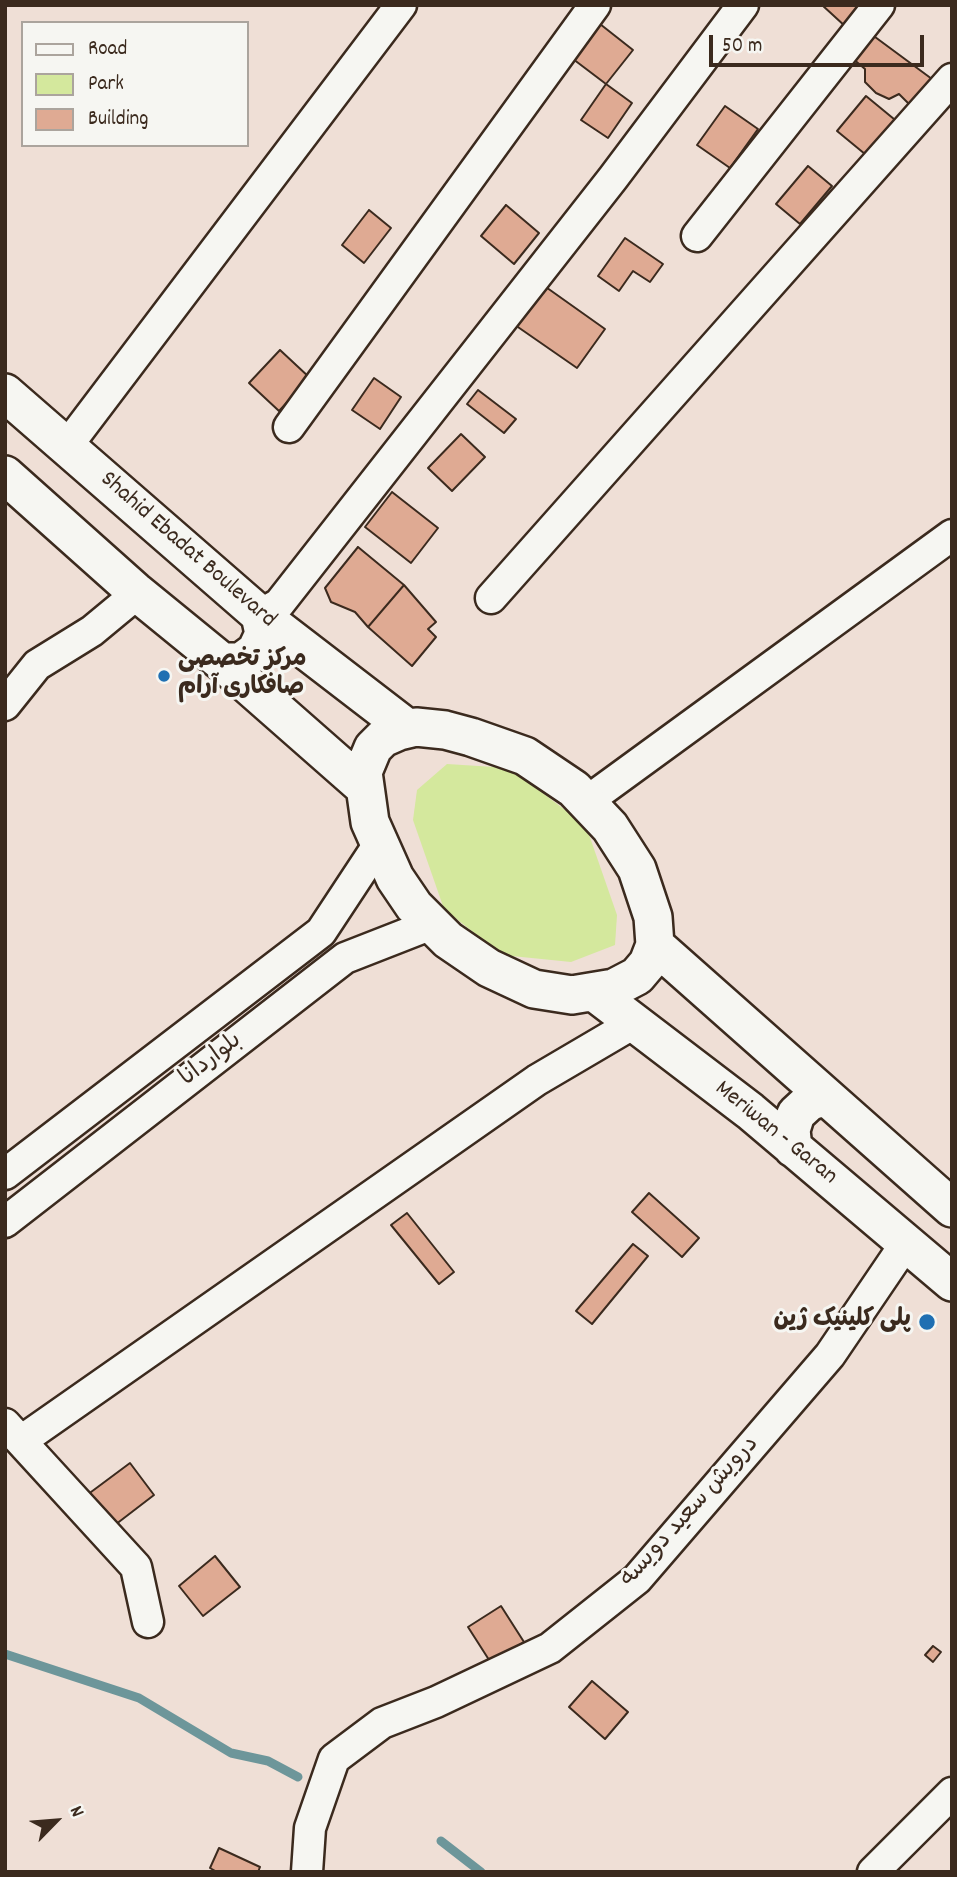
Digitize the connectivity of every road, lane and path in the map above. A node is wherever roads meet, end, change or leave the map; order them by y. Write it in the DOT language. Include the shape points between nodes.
graph roads {
  1 [pos="401,5"];
  2 [pos="595,5"];
  3 [pos="743,5"];
  4 [pos="879,5"];
  5 [pos="952,79"];
  6 [pos="698,236"];
  7 [pos="5,393"];
  8 [pos="289,427"];
  9 [pos="67,446"];
  10 [pos="5,475"];
  11 [pos="952,535"];
  12 [pos="135,591"];
  13 [pos="491,598"];
  14 [pos="260,615"];
  15 [pos="222,663"];
  16 [pos="5,705"];
  17 [pos="407,728"];
  18 [pos="363,786"];
  19 [pos="586,802"];
  20 [pos="379,844"];
  21 [pos="432,924"];
  22 [pos="655,945"];
  23 [pos="594,992"];
  24 [pos="634,1023"];
  25 [pos="825,1096"];
  26 [pos="793,1147"];
  27 [pos="5,1174"];
  28 [pos="952,1208"];
  29 [pos="5,1222"];
  30 [pos="906,1243"];
  31 [pos="952,1282"];
  32 [pos="13,1433"];
  33 [pos="148,1622"];
  34 [pos="952,1793"];
  35 [pos="307,1872"];
  36 [pos="873,1872"];
  1 -- 9 [label="street"];
  2 -- 8 [label="street"];
  3 -- 14 [label="street" via="279,604"];
  4 -- 6 [label="street"];
  5 -- 13 [label="street"];
  7 -- 9 [label="main road, Shahid Ebadat Boulevard"];
  9 -- 14 [label="main road, Shahid Ebadat Boulevard"];
  10 -- 12 [label="main road"];
  11 -- 19 [label="street"];
  12 -- 15 [label="main road"];
  12 -- 16 [label="street" via="92,631 37,665"];
  14 -- 15 [label="main road" via="264,634 256,651 241,662"];
  14 -- 17 [label="main road, Shahid Ebadat Boulevard"];
  15 -- 18 [label="main road"];
  17 -- 18 [label="main road" via="373,748 364,765"];
  17 -- 19 [label="main road" via="445,730 525,756"];
  18 -- 20 [label="main road"];
  19 -- 22 [label="main road" via="610,827 637,869 653,917"];
  20 -- 21 [label="main road" via="414,906"];
  20 -- 27 [label="street, بلواردانا" via="321,932"];
  21 -- 23 [label="main road" via="489,968 534,989 572,995"];
  21 -- 29 [label="street, بلواردانا" via="345,958"];
  22 -- 23 [label="main road" via="637,976 623,985"];
  22 -- 25 [label="main road"];
  23 -- 24 [label="main road, Meriwan - Garan"];
  24 -- 26 [label="main road, Meriwan - Garan"];
  24 -- 32 [label="street" via="537,1080"];
  25 -- 26 [label="main road" via="796,1114 791,1130"];
  25 -- 28 [label="main road"];
  26 -- 30 [label="main road, Meriwan - Garan"];
  30 -- 31 [label="main road, Meriwan - Garan"];
  30 -- 35 [label="street, درویش سعید دویسه" via="830,1355 637,1579 550,1648 382,1723 334,1759 310,1828"];
  32 -- 33 [label="street" via="136,1567"];
  34 -- 36 [label="street"];
}
